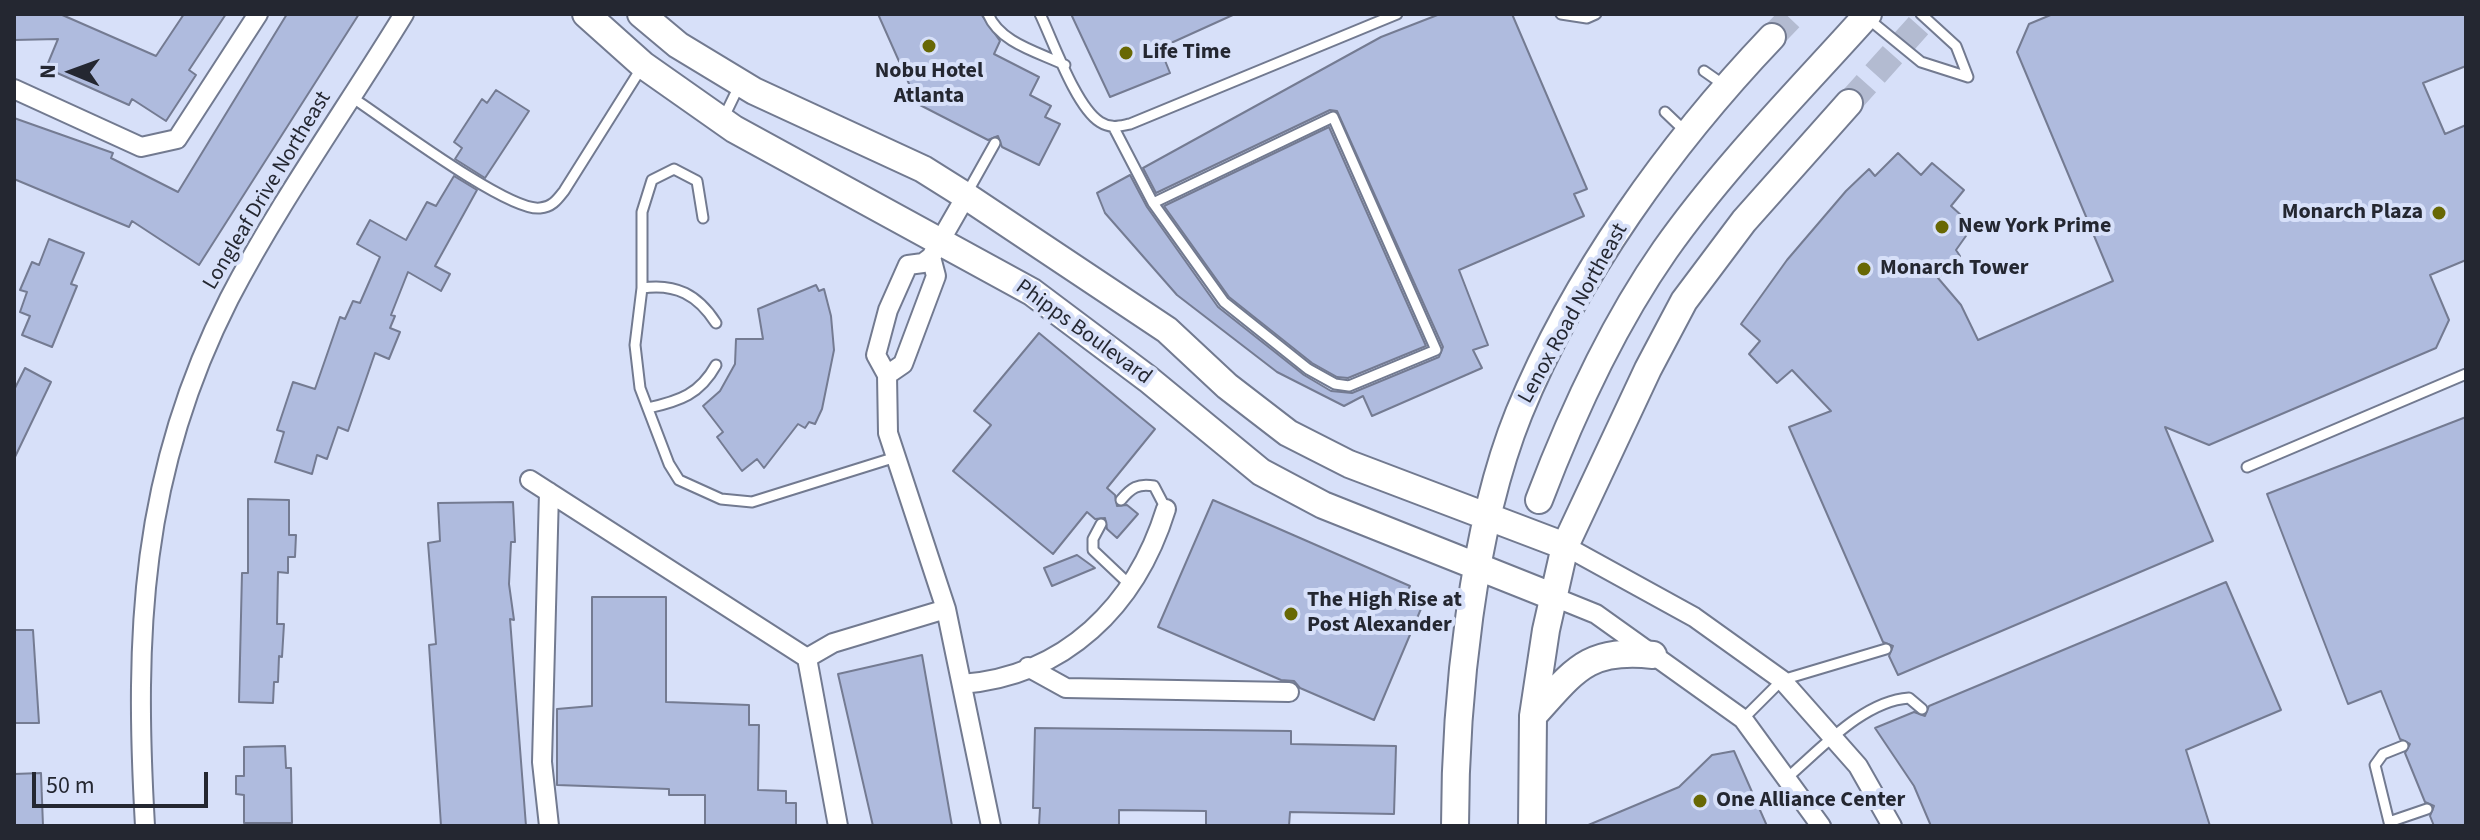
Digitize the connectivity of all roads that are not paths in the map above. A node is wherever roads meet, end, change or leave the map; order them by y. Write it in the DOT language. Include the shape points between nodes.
graph roads {
  1 [pos="258,14"];
  2 [pos="404,14"];
  3 [pos="586,14"];
  4 [pos="641,14"];
  5 [pos="988,14"];
  6 [pos="1040,14"];
  7 [pos="1397,14"];
  8 [pos="1561,14"];
  9 [pos="1596,14"];
  10 [pos="1921,14"];
  11 [pos="1866,15"];
  12 [pos="1045,26"];
  13 [pos="1772,37"];
  14 [pos="1031,49"];
  15 [pos="643,65"];
  16 [pos="1065,65"];
  17 [pos="1704,71"];
  18 [pos="740,82"];
  19 [pos="1726,87"];
  20 [pos="14,89"];
  21 [pos="353,98"];
  22 [pos="1849,103"];
  23 [pos="1665,112"];
  24 [pos="722,120"];
  25 [pos="1114,128"];
  26 [pos="1686,133"];
  27 [pos="995,143"];
  28 [pos="966,196"];
  29 [pos="1153,203"];
  30 [pos="703,218"];
  31 [pos="934,250"];
  32 [pos="642,288"];
  33 [pos="716,323"];
  34 [pos="716,365"];
  35 [pos="2466,374"];
  36 [pos="887,375"];
  37 [pos="648,408"];
  38 [pos="896,457"];
  39 [pos="2247,467"];
  40 [pos="530,480"];
  41 [pos="549,492"];
  42 [pos="1121,500"];
  43 [pos="1539,500"];
  44 [pos="1166,509"];
  45 [pos="1489,514"];
  46 [pos="1101,524"];
  47 [pos="1565,546"];
  48 [pos="1478,567"];
  49 [pos="1132,586"];
  50 [pos="1554,597"];
  51 [pos="946,609"];
  52 [pos="1886,649"];
  53 [pos="1653,655"];
  54 [pos="807,658"];
  55 [pos="1028,667"];
  56 [pos="1782,680"];
  57 [pos="962,684"];
  58 [pos="1289,692"];
  59 [pos="1922,709"];
  60 [pos="1533,716"];
  61 [pos="1743,719"];
  62 [pos="1834,739"];
  63 [pos="2403,746"];
  64 [pos="1787,778"];
  65 [pos="2427,809"];
  66 [pos="2390,824"];
  67 [pos="145,826"];
  68 [pos="549,826"];
  69 [pos="838,826"];
  70 [pos="991,826"];
  71 [pos="1455,826"];
  72 [pos="1532,826"];
  73 [pos="1821,826"];
  74 [pos="1892,826"];
  1 -- 20 [label="street" via="177,139 141,147"];
  2 -- 21 [label="street, Longleaf Drive Northeast"];
  3 -- 15 [label="main road, Phipps Boulevard"];
  4 -- 18 [label="main road, Phipps Boulevard" via="678,45"];
  5 -- 14 [label="lane" via="1005,37"];
  6 -- 12 [label="lane"];
  7 -- 25 [label="lane"];
  8 -- 9 [label="lane"];
  10 -- 11 [label="lane" via="1956,46 1968,77 1921,62"];
  11 -- 43 [label="main road" via="1710,190 1664,251 1585,392"];
  12 -- 14 [label="lane" via="1044,46"];
  12 -- 16 [label="lane"];
  13 -- 19 [label="main road, Lenox Road Northeast"];
  14 -- 16 [label="lane"];
  15 -- 21 [label="lane" via="564,191 552,205 540,208 529,208 485,186"];
  15 -- 24 [label="main road, Phipps Boulevard"];
  16 -- 25 [label="lane" via="1094,117"];
  17 -- 19 [label="lane"];
  18 -- 24 [label="lane"];
  18 -- 28 [label="main road, Phipps Boulevard" via="923,169"];
  19 -- 26 [label="main road, Lenox Road Northeast"];
  21 -- 67 [label="street, Longleaf Drive Northeast" via="228,301 166,467 141,617"];
  22 -- 47 [label="main road" via="1744,221 1684,301"];
  23 -- 26 [label="lane"];
  24 -- 31 [label="main road, Phipps Boulevard"];
  25 -- 29 [label="lane"];
  26 -- 45 [label="main road, Lenox Road Northeast" via="1619,230 1566,320 1519,414"];
  27 -- 28 [label="lane"];
  28 -- 31 [label="street"];
  28 -- 45 [label="main road, Phipps Boulevard" via="1167,330 1288,433 1349,464"];
  29 -- 29 [label="lane" via="1224,302 1335,384 1349,386 1436,350 1333,117"];
  30 -- 32 [label="lane" via="697,181 691,175 674,169 652,180 642,212"];
  31 -- 36 [label="street" via="936,276 903,364"];
  31 -- 36 [label="street" via="923,263 908,265 888,310 876,355"];
  31 -- 48 [label="main road, Phipps Boulevard" via="1032,292 1261,472 1323,505"];
  32 -- 33 [label="lane" via="671,286 690,294"];
  32 -- 37 [label="lane" via="635,345"];
  34 -- 37 [label="lane" via="691,396"];
  35 -- 39 [label="lane"];
  36 -- 38 [label="street" via="888,433"];
  37 -- 38 [label="lane" via="679,480 721,499 752,502"];
  38 -- 51 [label="street"];
  40 -- 41 [label="street"];
  41 -- 54 [label="street"];
  41 -- 68 [label="street" via="542,762"];
  42 -- 44 [label="lane" via="1142,484 1154,486"];
  43 -- 45 [label="main road"];
  43 -- 47 [label="main road"];
  44 -- 49 [label="street"];
  45 -- 47 [label="main road, Phipps Boulevard"];
  45 -- 48 [label="main road, Lenox Road Northeast"];
  46 -- 49 [label="lane" via="1093,550"];
  47 -- 50 [label="main road"];
  47 -- 56 [label="street" via="1694,617"];
  48 -- 50 [label="main road, Phipps Boulevard"];
  48 -- 71 [label="main road, Lenox Road Northeast" via="1455,767"];
  49 -- 55 [label="street" via="1105,619 1066,652"];
  50 -- 53 [label="street" via="1596,614"];
  50 -- 60 [label="main road"];
  51 -- 54 [label="street" via="833,643"];
  51 -- 57 [label="street"];
  52 -- 56 [label="lane"];
  53 -- 60 [label="main road" via="1618,651 1581,665"];
  53 -- 61 [label="street"];
  54 -- 69 [label="street"];
  55 -- 57 [label="street" via="999,681"];
  55 -- 58 [label="street" via="1066,688"];
  56 -- 61 [label="lane"];
  56 -- 62 [label="street"];
  57 -- 70 [label="street"];
  59 -- 62 [label="lane" via="1909,698 1893,700"];
  60 -- 72 [label="main road"];
  61 -- 64 [label="street"];
  62 -- 64 [label="lane"];
  62 -- 74 [label="street" via="1858,766"];
  63 -- 66 [label="lane" via="2383,754 2375,765"];
  64 -- 73 [label="street"];
  65 -- 66 [label="lane"];
}
